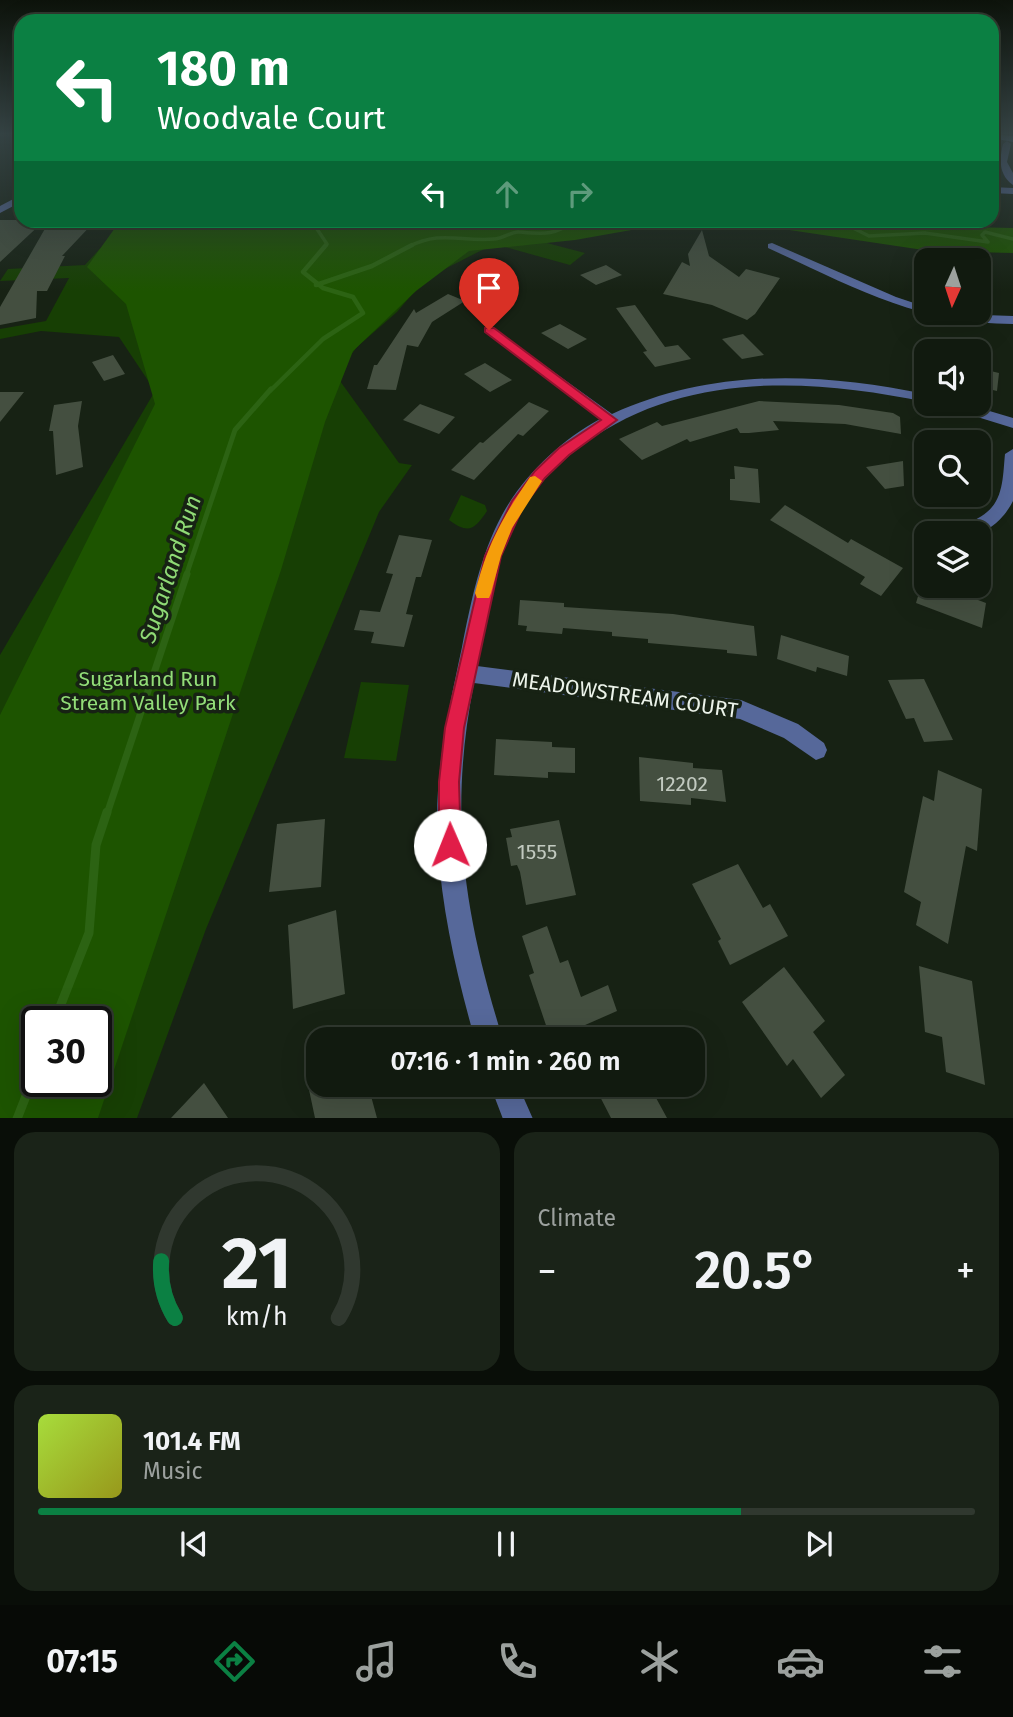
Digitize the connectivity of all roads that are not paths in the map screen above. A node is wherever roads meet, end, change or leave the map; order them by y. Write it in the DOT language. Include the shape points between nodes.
graph roads {
  1 [pos="772,246"];
  2 [pos="914,307"];
  3 [pos="991,320"];
  4 [pos="1013,320"];
  5 [pos="489,330"];
  6 [pos="914,396"];
  7 [pos="990,416"];
  8 [pos="610,420"];
  9 [pos="1013,423"];
  10 [pos="1013,454"];
  11 [pos="991,521"];
  12 [pos="466,673"];
  13 [pos="816,750"];
  14 [pos="485,1027"];
  15 [pos="509,1097"];
  16 [pos="518,1118"];
  1 -- 2 [label="street"];
  3 -- 4 [label="street"];
  5 -- 8 [label="street"];
  6 -- 8 [label="street" via="855,384 730,383 671,395"];
  7 -- 9 [label="street"];
  8 -- 12 [label="street" via="556,459 511,516 493,556"];
  10 -- 11 [label="street" via="1006,502"];
  12 -- 13 [label="street, MEADOWSTREAM COURT" via="741,710 791,732"];
  12 -- 14 [label="street" via="454,728 450,845 458,917"];
  15 -- 16 [label="street"];
}
